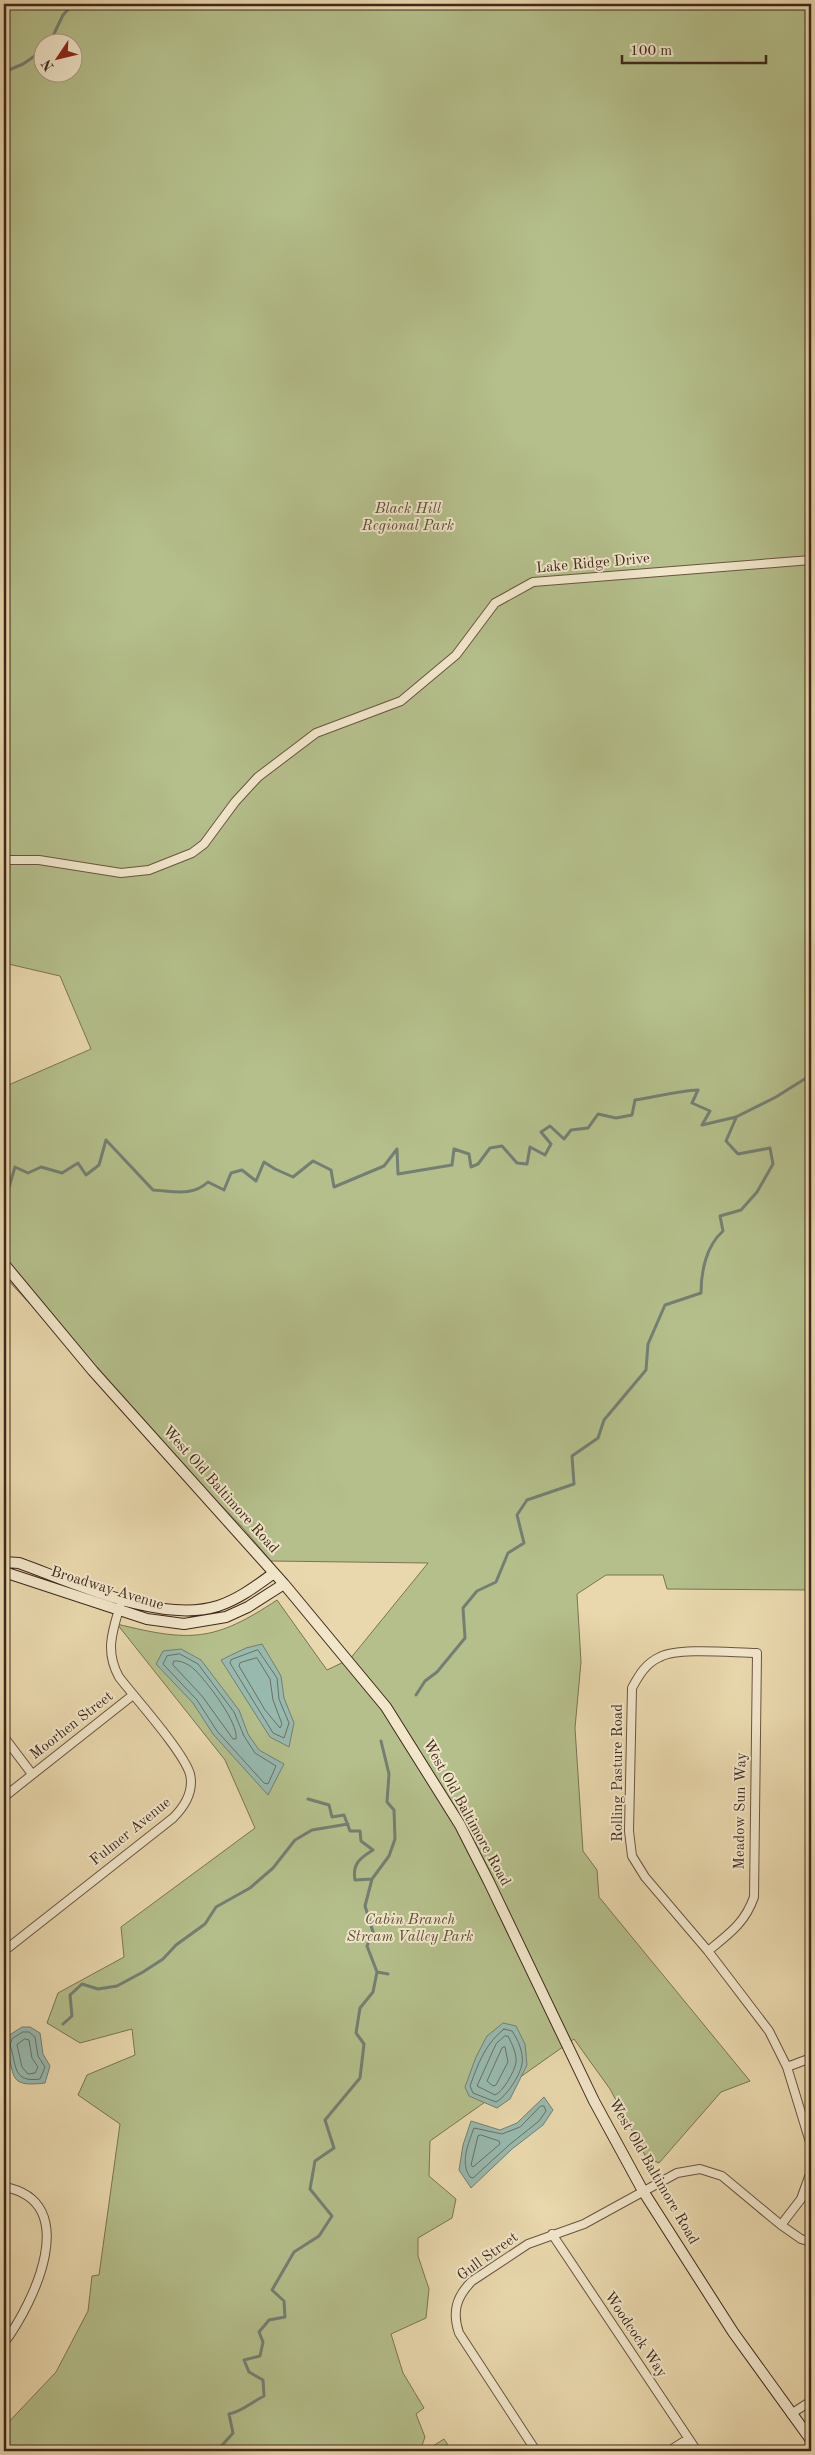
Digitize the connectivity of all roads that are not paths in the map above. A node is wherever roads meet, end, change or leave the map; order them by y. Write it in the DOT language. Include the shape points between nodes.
graph roads {
  1 [pos="811,560"];
  2 [pos="4,860"];
  3 [pos="4,1264"];
  4 [pos="4,1562"];
  5 [pos="4,1572"];
  6 [pos="274,1573"];
  7 [pos="284,1584"];
  8 [pos="122,1599"];
  9 [pos="119,1610"];
  10 [pos="757,1654"];
  11 [pos="133,1695"];
  12 [pos="4,1737"];
  13 [pos="32,1774"];
  14 [pos="4,1797"];
  15 [pos="4,1951"];
  16 [pos="708,1951"];
  17 [pos="811,2058"];
  18 [pos="788,2067"];
  19 [pos="4,2187"];
  20 [pos="643,2191"];
  21 [pos="781,2225"];
  22 [pos="552,2234"];
  23 [pos="811,2242"];
  24 [pos="4,2343"];
  25 [pos="811,2401"];
  26 [pos="791,2414"];
  27 [pos="688,2439"];
  28 [pos="811,2440"];
  29 [pos="536,2451"];
  30 [pos="669,2451"];
  31 [pos="696,2451"];
  1 -- 2 [label="street, Lake Ridge Drive" via="534,582 495,603 456,655 401,701 316,733 258,777 204,844 192,853 155,868 121,873 39,860"];
  3 -- 6 [label="street, West Old Baltimore Road" via="93,1371"];
  4 -- 8 [label="street, Broadway Avenue" via="19,1564"];
  5 -- 9 [label="street, Broadway Avenue"];
  6 -- 7 [label="street, West Old Baltimore Road"];
  6 -- 8 [label="street, Broadway Avenue" via="237,1598 203,1609 168,1610"];
  7 -- 9 [label="street, Broadway Avenue" via="248,1607 226,1617 205,1621 167,1623"];
  7 -- 20 [label="street, West Old Baltimore Road" via="386,1707 450,1810 489,1882 594,2101"];
  8 -- 9 [label="street, Fulmer Avenue"];
  9 -- 11 [label="street, Fulmer Avenue" via="110,1655 118,1677"];
  10 -- 16 [label="street, Meadow Sun Way" via="754,1897 748,1914 738,1927"];
  10 -- 16 [label="street, Rolling Pasture Road" via="675,1652 660,1656 640,1673 632,1688 629,1831 632,1856 645,1877"];
  11 -- 13 [label="street, Moorhen Street"];
  11 -- 15 [label="street, Fulmer Avenue" via="190,1774 190,1794 183,1808"];
  12 -- 13 [label="street"];
  13 -- 14 [label="street, Moorhen Street"];
  16 -- 18 [label="street, Rolling Pasture Road" via="769,2031"];
  17 -- 18 [label="street"];
  18 -- 21 [label="street, Rolling Pasture Road" via="810,2142 810,2174 801,2199"];
  19 -- 24 [label="street" via="18,2190 38,2203 47,2227 47,2241 33,2292 24,2313"];
  20 -- 21 [label="street, Gull Street" via="677,2173 700,2170 722,2176"];
  20 -- 22 [label="street, Gull Street" via="584,2224"];
  20 -- 26 [label="street, West Old Baltimore Road" via="733,2332"];
  21 -- 23 [label="street, Gull Street"];
  22 -- 27 [label="street, Woodcock Way"];
  22 -- 29 [label="street, Gull Street" via="528,2244 472,2281 459,2298 454,2316 463,2341"];
  25 -- 26 [label="street"];
  26 -- 28 [label="street, West Old Baltimore Road"];
  27 -- 30 [label="street"];
  27 -- 31 [label="street, Woodcock Way"];
}
